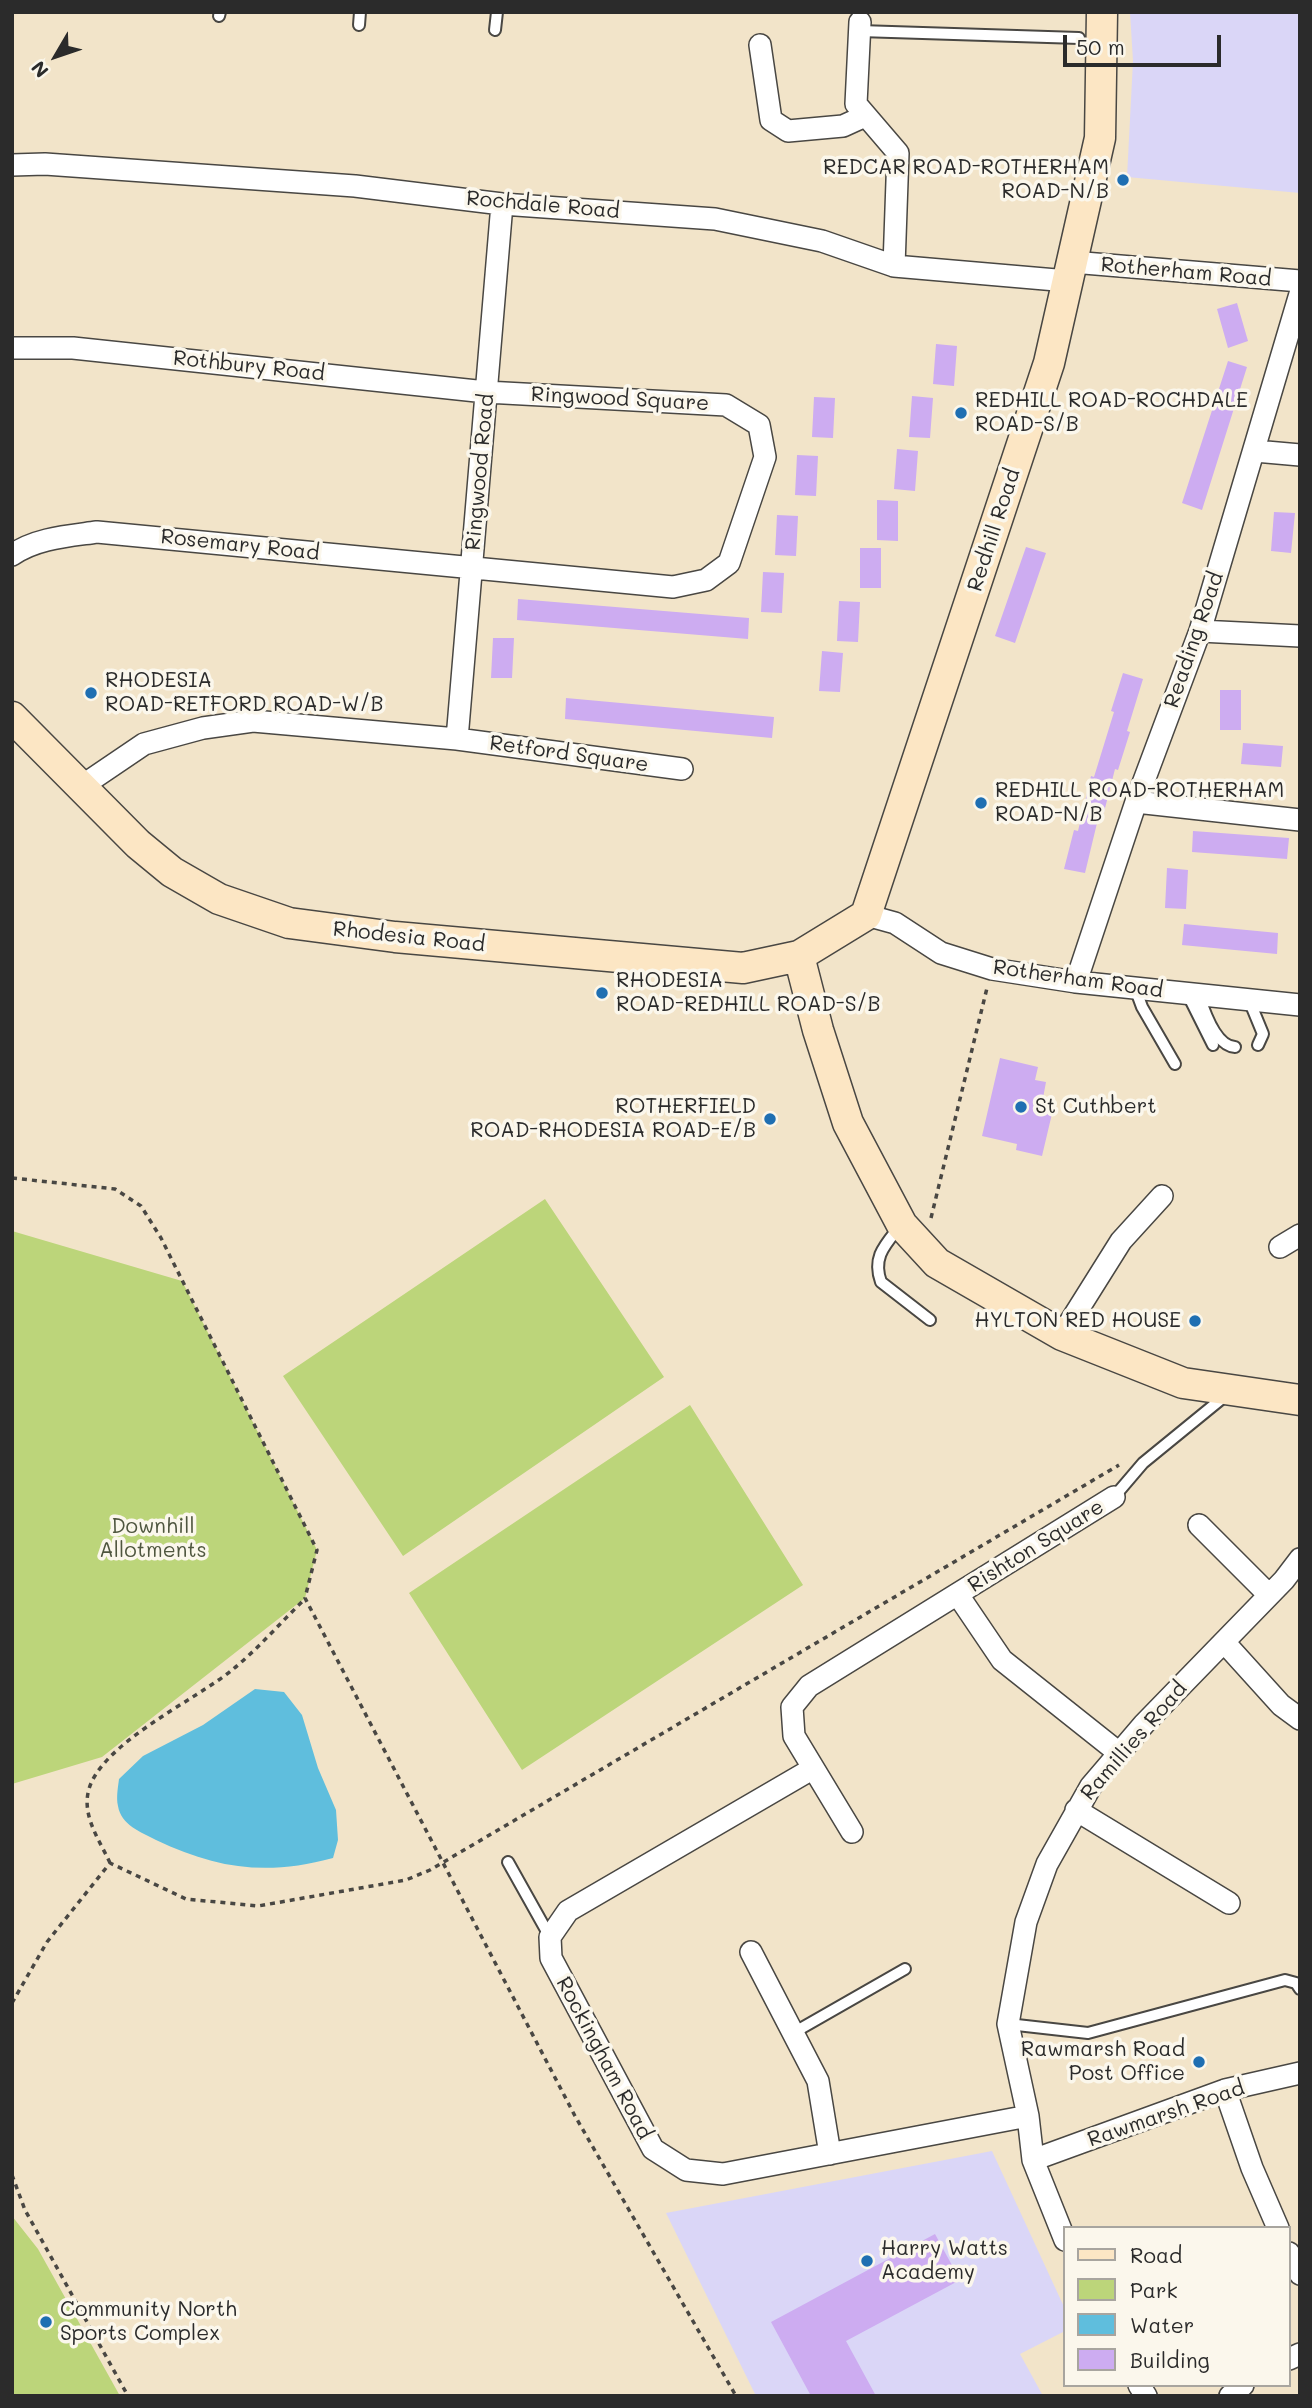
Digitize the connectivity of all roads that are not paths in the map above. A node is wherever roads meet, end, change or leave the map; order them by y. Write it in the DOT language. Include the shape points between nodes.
graph roads {
  1 [pos="360,12"];
  2 [pos="497,12"];
  3 [pos="1102,12"];
  4 [pos="359,25"];
  5 [pos="860,27"];
  6 [pos="495,30"];
  7 [pos="1079,38"];
  8 [pos="760,45"];
  9 [pos="865,116"];
  10 [pos="12,165"];
  11 [pos="502,204"];
  12 [pos="894,266"];
  13 [pos="1070,271"];
  14 [pos="1300,281"];
  15 [pos="1300,294"];
  16 [pos="12,348"];
  17 [pos="486,392"];
  18 [pos="1255,450"];
  19 [pos="1300,456"];
  20 [pos="12,555"];
  21 [pos="472,567"];
  22 [pos="1200,631"];
  23 [pos="1300,636"];
  24 [pos="13,720"];
  25 [pos="457,739"];
  26 [pos="682,769"];
  27 [pos="82,786"];
  28 [pos="1136,802"];
  29 [pos="1300,820"];
  30 [pos="866,915"];
  31 [pos="799,956"];
  32 [pos="1076,982"];
  33 [pos="1135,988"];
  34 [pos="1193,994"];
  35 [pos="1249,1000"];
  36 [pos="1300,1005"];
  37 [pos="1213,1045"];
  38 [pos="1258,1045"];
  39 [pos="1235,1047"];
  40 [pos="1175,1064"];
  41 [pos="1162,1196"];
  42 [pos="902,1225"];
  43 [pos="1300,1235"];
  44 [pos="1280,1247"];
  45 [pos="930,1320"];
  46 [pos="1062,1335"];
  47 [pos="1229,1392"];
  48 [pos="1300,1400"];
  49 [pos="1114,1497"];
  50 [pos="1199,1525"];
  51 [pos="1300,1559"];
  52 [pos="958,1595"];
  53 [pos="1269,1595"];
  54 [pos="1224,1642"];
  55 [pos="1300,1719"];
  56 [pos="1119,1753"];
  57 [pos="812,1769"];
  58 [pos="1076,1810"];
  59 [pos="852,1832"];
  60 [pos="508,1862"];
  61 [pos="1229,1903"];
  62 [pos="550,1937"];
  63 [pos="751,1952"];
  64 [pos="905,1969"];
  65 [pos="1300,1989"];
  66 [pos="1008,2024"];
  67 [pos="793,2033"];
  68 [pos="1300,2073"];
  69 [pos="1225,2090"];
  70 [pos="1028,2116"];
  71 [pos="830,2154"];
  72 [pos="1033,2160"];
  73 [pos="1277,2226"];
  74 [pos="1064,2238"];
  75 [pos="1291,2257"];
  76 [pos="1300,2274"];
  1 -- 4 [label="lane"];
  2 -- 6 [label="lane"];
  3 -- 13 [label="street, Redhill Road" via="1100,138"];
  5 -- 7 [label="lane"];
  5 -- 9 [label="street" via="856,104"];
  8 -- 9 [label="street" via="771,120 788,131 843,126"];
  9 -- 12 [label="street" via="898,153"];
  10 -- 11 [label="street, Rochdale Road" via="355,186"];
  11 -- 12 [label="street, Rochdale Road" via="715,219 821,241"];
  11 -- 17 [label="street, Ringwood Road"];
  12 -- 13 [label="street, Rochdale Road"];
  13 -- 14 [label="street, Rotherham Road"];
  13 -- 30 [label="street, Redhill Road" via="1049,363"];
  15 -- 18 [label="street, Reading Road"];
  16 -- 17 [label="street, Rothbury Road" via="73,348"];
  17 -- 21 [label="street, Ringwood Road"];
  17 -- 21 [label="street, Ringwood Square" via="726,405 759,425 765,457 729,564 706,579 673,587"];
  18 -- 19 [label="street"];
  18 -- 22 [label="street, Reading Road"];
  20 -- 21 [label="street, Rosemary Road" via="60,537 97,532"];
  21 -- 25 [label="street, Ringwood Road"];
  22 -- 23 [label="street"];
  22 -- 28 [label="street, Reading Road"];
  24 -- 27 [label="street, Rhodesia Road"];
  25 -- 26 [label="street, Retford Square"];
  25 -- 27 [label="street, Retford Square" via="253,721 144,744"];
  27 -- 31 [label="street, Rhodesia Road" via="172,872 219,899 289,923 743,968"];
  28 -- 29 [label="street"];
  28 -- 32 [label="street, Reading Road"];
  30 -- 31 [label="street, Rhodesia Road"];
  30 -- 32 [label="street, Rotherham Road" via="895,923 941,953 992,969"];
  31 -- 42 [label="street" via="848,1123"];
  32 -- 33 [label="street, Rotherham Road"];
  33 -- 34 [label="street, Rotherham Road"];
  33 -- 40 [label="lane"];
  34 -- 35 [label="street, Rotherham Road"];
  34 -- 37 [label="lane"];
  34 -- 39 [label="lane" via="1224,1043"];
  35 -- 36 [label="street, Rotherham Road"];
  35 -- 38 [label="lane" via="1263,1034"];
  41 -- 46 [label="street" via="1121,1241"];
  42 -- 45 [label="lane" via="879,1250 878,1275"];
  42 -- 46 [label="street" via="937,1263"];
  43 -- 44 [label="street"];
  46 -- 47 [label="street" via="1182,1383"];
  47 -- 48 [label="street"];
  47 -- 49 [label="lane" via="1143,1463"];
  49 -- 52 [label="street, Rishton Square"];
  50 -- 53 [label="street"];
  51 -- 53 [label="street, Ramillies Road"];
  52 -- 56 [label="street, Rishton Square" via="1002,1660"];
  52 -- 57 [label="street, Rishton Square" via="808,1686 792,1707 794,1736"];
  53 -- 54 [label="street, Ramillies Road"];
  54 -- 55 [label="street" via="1280,1705"];
  54 -- 56 [label="street, Ramillies Road"];
  56 -- 58 [label="street, Ramillies Road"];
  57 -- 59 [label="street, Rishton Square"];
  57 -- 62 [label="street" via="568,1911"];
  58 -- 61 [label="street"];
  58 -- 66 [label="street, Ramillies Road" via="1047,1864 1027,1922"];
  60 -- 62 [label="lane"];
  62 -- 71 [label="street, Rockingham Road" via="551,1958 653,2149 686,2170 723,2174"];
  63 -- 67 [label="street"];
  64 -- 67 [label="lane"];
  65 -- 66 [label="lane" via="1285,1980 1088,2033"];
  66 -- 70 [label="street, Ramillies Road"];
  67 -- 71 [label="street" via="818,2081"];
  68 -- 69 [label="street, Rawmarsh Road"];
  69 -- 72 [label="street, Rawmarsh Road"];
  69 -- 73 [label="street"];
  70 -- 71 [label="street, Rockingham Road"];
  70 -- 72 [label="street, Ramillies Road"];
  72 -- 74 [label="street, Ramillies Road"];
  75 -- 76 [label="street"];
}
